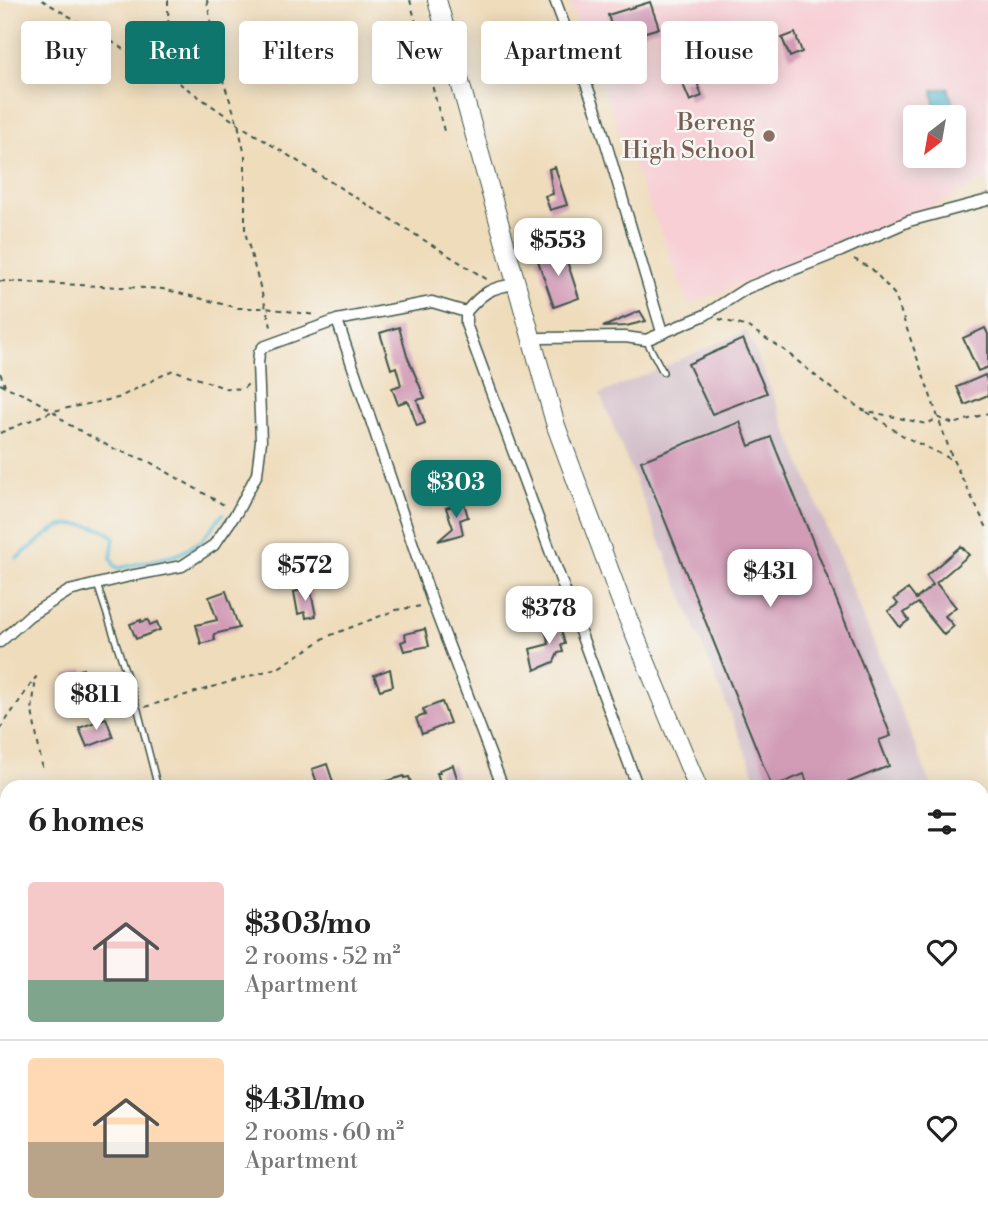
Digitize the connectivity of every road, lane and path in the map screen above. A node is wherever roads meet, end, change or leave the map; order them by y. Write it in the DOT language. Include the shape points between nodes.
graph roads {
  1 [pos="42,0"];
  2 [pos="168,0"];
  3 [pos="207,0"];
  4 [pos="410,0"];
  5 [pos="437,0"];
  6 [pos="555,0"];
  7 [pos="168,21"];
  8 [pos="125,50"];
  9 [pos="180,84"];
  10 [pos="238,124"];
  11 [pos="445,135"];
  12 [pos="988,200"];
  13 [pos="841,251"];
  14 [pos="0,281"];
  15 [pos="507,285"];
  16 [pos="266,308"];
  17 [pos="466,312"];
  18 [pos="705,315"];
  19 [pos="337,320"];
  20 [pos="662,332"];
  21 [pos="646,340"];
  22 [pos="276,341"];
  23 [pos="534,341"];
  24 [pos="663,372"];
  25 [pos="0,373"];
  26 [pos="250,382"];
  27 [pos="0,384"];
  28 [pos="5,386"];
  29 [pos="863,410"];
  30 [pos="53,411"];
  31 [pos="988,412"];
  32 [pos="939,418"];
  33 [pos="0,433"];
  34 [pos="953,460"];
  35 [pos="237,512"];
  36 [pos="983,518"];
  37 [pos="988,520"];
  38 [pos="988,530"];
  39 [pos="97,584"];
  40 [pos="433,604"];
  41 [pos="0,642"];
  42 [pos="138,710"];
  43 [pos="0,729"];
  44 [pos="43,771"];
  45 [pos="156,780"];
  46 [pos="500,780"];
  47 [pos="635,780"];
  48 [pos="695,780"];
  1 -- 8 [label="path"];
  2 -- 7 [label="path"];
  3 -- 10 [label="path" via="218,66"];
  4 -- 11 [label="path"];
  5 -- 15 [label="main road"];
  6 -- 20 [label="street" via="597,113"];
  9 -- 10 [label="path"];
  10 -- 15 [label="path"];
  10 -- 16 [label="path" via="246,156 245,232"];
  12 -- 13 [label="street" via="909,221"];
  13 -- 18 [label="street" via="747,288"];
  13 -- 32 [label="path" via="872,269 895,295"];
  14 -- 16 [label="path" via="163,289 238,308"];
  15 -- 17 [label="street" via="480,296"];
  15 -- 23 [label="main road"];
  16 -- 19 [label="path"];
  16 -- 22 [label="path"];
  17 -- 19 [label="street" via="432,302"];
  17 -- 47 [label="street" via="484,376"];
  18 -- 20 [label="street"];
  18 -- 29 [label="path" via="748,327"];
  19 -- 22 [label="street"];
  19 -- 40 [label="street"];
  20 -- 21 [label="street"];
  21 -- 23 [label="street"];
  21 -- 24 [label="lane"];
  22 -- 35 [label="street" via="259,353 257,474"];
  23 -- 48 [label="main road" via="556,426"];
  25 -- 28 [label="path"];
  26 -- 30 [label="path" via="243,389 225,387 173,370 118,398"];
  27 -- 28 [label="path"];
  28 -- 30 [label="path"];
  29 -- 32 [label="path" via="926,424"];
  29 -- 34 [label="path"];
  30 -- 33 [label="path"];
  30 -- 35 [label="path" via="66,423 148,461"];
  31 -- 32 [label="path" via="954,424"];
  32 -- 34 [label="path"];
  34 -- 36 [label="path"];
  35 -- 39 [label="street" via="214,545 182,566"];
  36 -- 37 [label="path"];
  36 -- 38 [label="path"];
  39 -- 41 [label="street" via="69,591 29,616"];
  39 -- 42 [label="lane"];
  40 -- 42 [label="path" via="396,610 327,637 280,667"];
  40 -- 46 [label="street"];
  42 -- 45 [label="lane"];
  43 -- 44 [label="path" via="36,677 32,711"];
}
